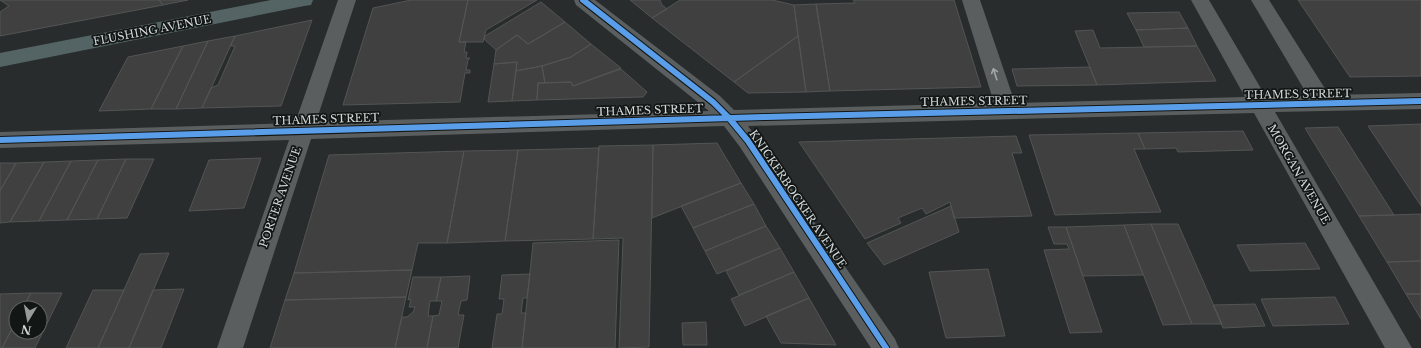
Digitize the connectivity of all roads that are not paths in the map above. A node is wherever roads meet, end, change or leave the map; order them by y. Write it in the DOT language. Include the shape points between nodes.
graph roads {
  1 [pos="304,0"];
  2 [pos="347,0"];
  3 [pos="583,0"];
  4 [pos="970,0"];
  5 [pos="1200,0"];
  6 [pos="1260,0"];
  7 [pos="0,60"];
  8 [pos="1421,101"];
  9 [pos="1323,103"];
  10 [pos="1260,104"];
  11 [pos="1007,111"];
  12 [pos="729,118"];
  13 [pos="303,130"];
  14 [pos="0,140"];
  15 [pos="230,348"];
  16 [pos="886,348"];
  17 [pos="1399,348"];
  1 -- 7 [label="main road, FLUSHING AVENUE"];
  2 -- 13 [label="street, PORTER AVENUE"];
  3 -- 12 [label="street, KNICKERBOCKER AVENUE"];
  11 -- 4 [label="street, one-way"];
  5 -- 10 [label="street, MORGAN AVENUE"];
  6 -- 9 [label="street"];
  8 -- 9 [label="street, THAMES STREET"];
  9 -- 10 [label="street, THAMES STREET"];
  10 -- 11 [label="street, THAMES STREET"];
  10 -- 17 [label="street, MORGAN AVENUE"];
  11 -- 12 [label="street, THAMES STREET"];
  12 -- 13 [label="street, THAMES STREET"];
  12 -- 16 [label="street, KNICKERBOCKER AVENUE" via="748,142"];
  13 -- 14 [label="street, THAMES STREET"];
  13 -- 15 [label="street, PORTER AVENUE"];
}
